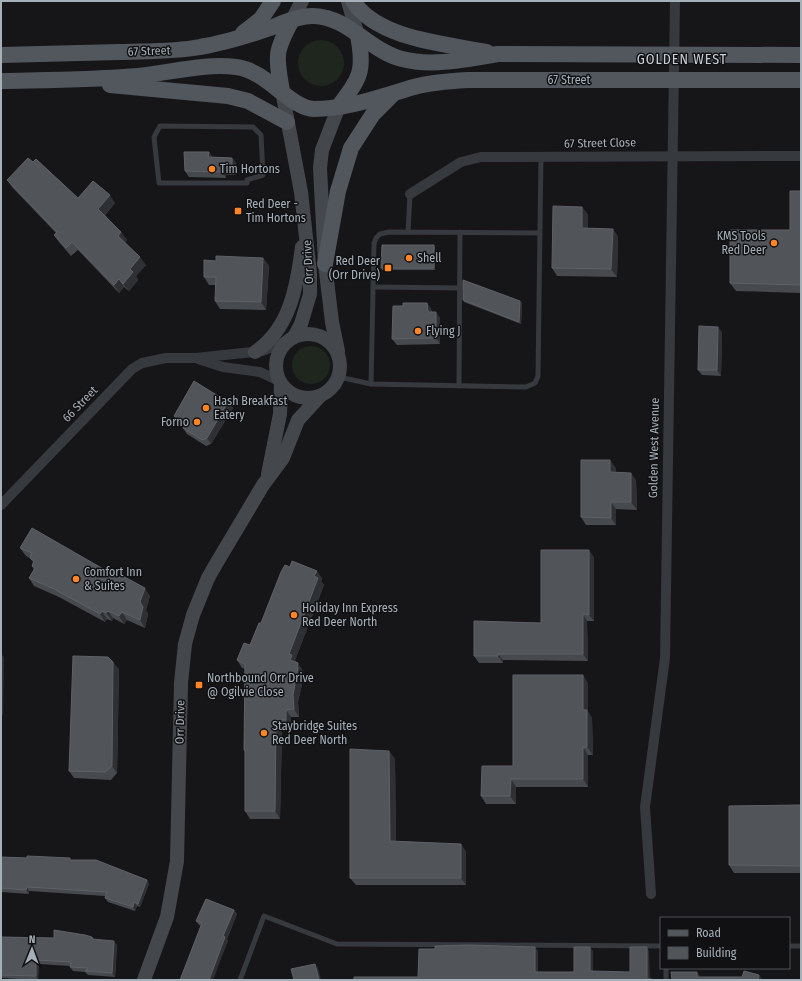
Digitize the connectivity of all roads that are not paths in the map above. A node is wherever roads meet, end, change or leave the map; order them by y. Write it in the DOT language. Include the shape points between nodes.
graph roads {
  1 [pos="273,1"];
  2 [pos="302,1"];
  3 [pos="348,1"];
  4 [pos="353,1"];
  5 [pos="675,1"];
  6 [pos="292,20"];
  7 [pos="358,36"];
  8 [pos="233,41"];
  9 [pos="498,54"];
  10 [pos="1,55"];
  11 [pos="674,55"];
  12 [pos="801,55"];
  13 [pos="69,80"];
  14 [pos="673,80"];
  15 [pos="801,80"];
  16 [pos="1,81"];
  17 [pos="282,91"];
  18 [pos="393,94"];
  19 [pos="339,106"];
  20 [pos="287,122"];
  21 [pos="671,155"];
  22 [pos="541,156"];
  23 [pos="801,156"];
  24 [pos="247,182"];
  25 [pos="410,194"];
  26 [pos="305,225"];
  27 [pos="408,232"];
  28 [pos="460,232"];
  29 [pos="540,233"];
  30 [pos="325,264"];
  31 [pos="373,287"];
  32 [pos="460,288"];
  33 [pos="290,339"];
  34 [pos="338,351"];
  35 [pos="255,352"];
  36 [pos="196,358"];
  37 [pos="339,378"];
  38 [pos="280,382"];
  39 [pos="371,384"];
  40 [pos="459,386"];
  41 [pos="320,396"];
  42 [pos="267,480"];
  43 [pos="1,505"];
  44 [pos="651,894"];
  45 [pos="660,946"];
  46 [pos="790,946"];
  47 [pos="801,946"];
  48 [pos="666,969"];
  49 [pos="144,980"];
  50 [pos="240,980"];
  51 [pos="666,980"];
  1 -- 8 [label="main road" via="261,19"];
  2 -- 6 [label="street"];
  3 -- 7 [label="street"];
  4 -- 9 [label="main road" via="366,15 389,30 407,37"];
  5 -- 11 [label="street, Golden West Avenue"];
  6 -- 7 [label="main road" via="313,15 322,17 343,24"];
  6 -- 8 [label="main road, 67 Street"];
  6 -- 17 [label="main road" via="277,53 276,67"];
  7 -- 9 [label="main road" via="385,52 421,63"];
  7 -- 19 [label="main road" via="362,62 354,86"];
  8 -- 10 [label="main road, 67 Street" via="181,50"];
  9 -- 11 [label="main road"];
  11 -- 12 [label="main road"];
  11 -- 14 [label="street, Golden West Avenue"];
  13 -- 16 [label="main road, 67 Street"];
  13 -- 17 [label="main road, 67 Street" via="137,76 220,66 248,69"];
  13 -- 20 [label="main road" via="145,90 223,95 248,101"];
  14 -- 15 [label="main road, 67 Street"];
  14 -- 18 [label="main road, 67 Street" via="468,80 421,85"];
  14 -- 21 [label="street, Golden West Avenue"];
  17 -- 19 [label="main road" via="306,107"];
  17 -- 20 [label="street, Orr Drive"];
  18 -- 19 [label="main road, 67 Street"];
  18 -- 30 [label="main road" via="373,114 350,148 338,191"];
  19 -- 30 [label="street, Orr Drive" via="320,160"];
  20 -- 26 [label="street, Orr Drive" via="302,192"];
  21 -- 22 [label="street, 67 Street Close"];
  21 -- 23 [label="street, 67 Street Close"];
  21 -- 44 [label="street, Golden West Avenue" via="665,658 645,807"];
  22 -- 25 [label="street, 67 Street Close" via="481,157 461,162"];
  22 -- 29 [label="lane"];
  24 -- 24 [label="lane" via="263,175 261,135 253,127 160,126 154,138 159,183"];
  25 -- 27 [label="lane"];
  26 -- 33 [label="street, Orr Drive" via="310,294 301,324"];
  26 -- 35 [label="street" via="292,298 279,327 265,345"];
  27 -- 28 [label="lane"];
  27 -- 31 [label="lane" via="389,232 376,238"];
  28 -- 29 [label="lane"];
  28 -- 32 [label="lane"];
  29 -- 40 [label="lane" via="538,376 534,383 526,387"];
  30 -- 34 [label="street, Orr Drive"];
  31 -- 32 [label="lane"];
  31 -- 39 [label="lane"];
  32 -- 40 [label="lane"];
  33 -- 34 [label="street" via="304,334 314,334 324,337"];
  33 -- 35 [label="street, 66 Street" via="273,348"];
  33 -- 38 [label="street" via="280,349 276,360"];
  34 -- 37 [label="street"];
  35 -- 36 [label="street, 66 Street"];
  36 -- 38 [label="street, 66 Street" via="223,367 260,372"];
  36 -- 43 [label="street, 66 Street" via="154,360 132,369"];
  37 -- 39 [label="lane"];
  37 -- 41 [label="street" via="334,386"];
  38 -- 41 [label="street" via="298,397"];
  38 -- 42 [label="street, Orr Drive" via="280,414"];
  39 -- 40 [label="lane"];
  41 -- 42 [label="street, Orr Drive" via="298,420 283,458"];
  42 -- 49 [label="street, Orr Drive" via="208,578 188,630 181,683 177,861 167,917"];
  45 -- 50 [label="lane" via="337,944 264,916"];
  46 -- 47 [label="lane"];
  48 -- 51 [label="lane"];
}
